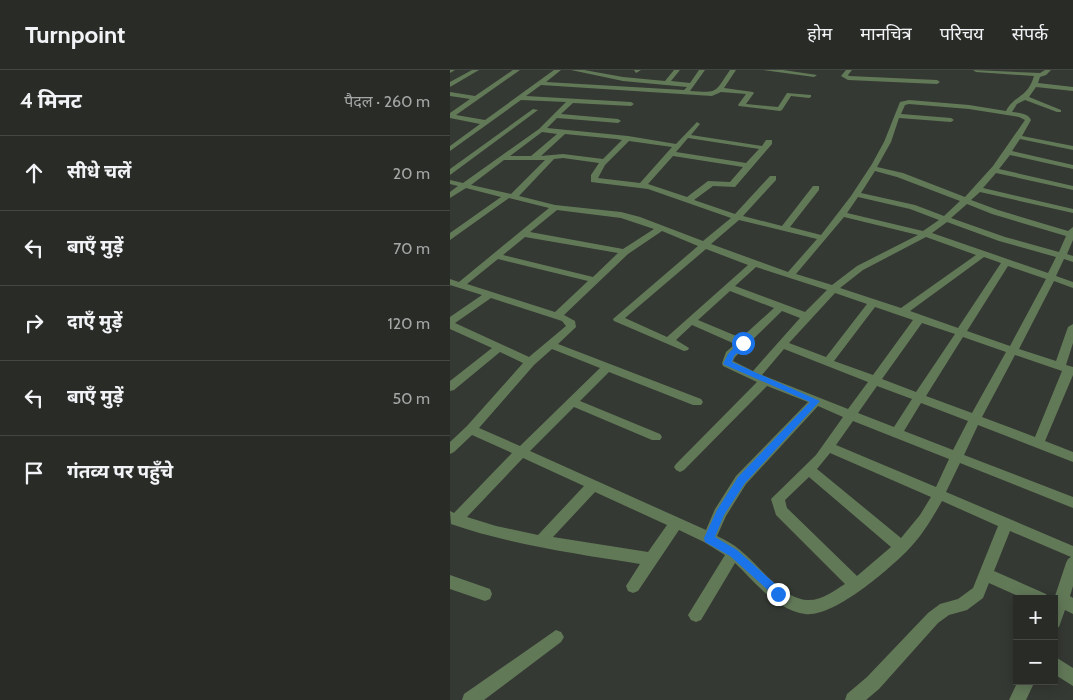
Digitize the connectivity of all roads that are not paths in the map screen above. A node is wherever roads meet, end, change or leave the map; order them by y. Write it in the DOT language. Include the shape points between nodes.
graph roads {
  1 [pos="473,70"];
  2 [pos="517,70"];
  3 [pos="558,70"];
  4 [pos="574,70"];
  5 [pos="677,70"];
  6 [pos="702,70"];
  7 [pos="733,70"];
  8 [pos="766,70"];
  9 [pos="849,70"];
  10 [pos="884,70"];
  11 [pos="976,70"];
  12 [pos="1048,70"];
  13 [pos="815,72"];
  14 [pos="1037,75"];
  15 [pos="760,78"];
  16 [pos="878,80"];
  17 [pos="937,82"];
  18 [pos="539,83"];
  19 [pos="666,83"];
  20 [pos="809,84"];
  21 [pos="450,85"];
  22 [pos="691,85"];
  23 [pos="1035,85"];
  24 [pos="602,86"];
  25 [pos="1073,89"];
  26 [pos="643,90"];
  27 [pos="720,90"];
  28 [pos="685,93"];
  29 [pos="450,94"];
  30 [pos="809,96"];
  31 [pos="474,98"];
  32 [pos="520,98"];
  33 [pos="1025,98"];
  34 [pos="571,100"];
  35 [pos="680,100"];
  36 [pos="589,102"];
  37 [pos="535,110"];
  38 [pos="1059,111"];
  39 [pos="624,112"];
  40 [pos="1008,113"];
  41 [pos="450,116"];
  42 [pos="556,116"];
  43 [pos="898,116"];
  44 [pos="951,120"];
  45 [pos="487,123"];
  46 [pos="697,124"];
  47 [pos="541,130"];
  48 [pos="563,132"];
  49 [pos="606,136"];
  50 [pos="686,136"];
  51 [pos="1020,137"];
  52 [pos="628,138"];
  53 [pos="678,146"];
  54 [pos="1073,148"];
  55 [pos="450,149"];
  56 [pos="1007,152"];
  57 [pos="670,153"];
  58 [pos="553,156"];
  59 [pos="504,158"];
  60 [pos="534,158"];
  61 [pos="605,161"];
  62 [pos="748,166"];
  63 [pos="1073,167"];
  64 [pos="872,168"];
  65 [pos="993,170"];
  66 [pos="450,173"];
  67 [pos="773,178"];
  68 [pos="450,182"];
  69 [pos="465,186"];
  70 [pos="642,186"];
  71 [pos="816,188"];
  72 [pos="1073,188"];
  73 [pos="979,189"];
  74 [pos="855,194"];
  75 [pos="450,196"];
  76 [pos="510,197"];
  77 [pos="689,200"];
  78 [pos="965,202"];
  79 [pos="555,207"];
  80 [pos="1073,211"];
  81 [pos="841,214"];
  82 [pos="737,217"];
  83 [pos="945,218"];
  84 [pos="661,228"];
  85 [pos="785,228"];
  86 [pos="1072,233"];
  87 [pos="524,234"];
  88 [pos="925,234"];
  89 [pos="450,237"];
  90 [pos="823,238"];
  91 [pos="705,245"];
  92 [pos="625,252"];
  93 [pos="981,255"];
  94 [pos="497,256"];
  95 [pos="1067,258"];
  96 [pos="754,264"];
  97 [pos="1006,264"];
  98 [pos="791,274"];
  99 [pos="1051,279"];
  100 [pos="595,280"];
  101 [pos="450,282"];
  102 [pos="461,285"];
  103 [pos="1073,285"];
  104 [pos="728,287"];
  105 [pos="834,288"];
  106 [pos="490,294"];
  107 [pos="873,303"];
  108 [pos="780,306"];
  109 [pos="902,313"];
  110 [pos="557,316"];
  111 [pos="808,317"];
  112 [pos="919,319"];
  113 [pos="691,321"];
  114 [pos="450,323"];
  115 [pos="1073,326"];
  116 [pos="960,333"];
  117 [pos="669,341"];
  118 [pos="743,343"];
  119 [pos="551,345"];
  120 [pos="783,345"];
  121 [pos="499,348"];
  122 [pos="684,348"];
  123 [pos="1013,351"];
  124 [pos="530,362"];
  125 [pos="827,363"];
  126 [pos="608,367"];
  127 [pos="1067,369"];
  128 [pos="455,376"];
  129 [pos="760,378"];
  130 [pos="875,381"];
  131 [pos="450,387"];
  132 [pos="918,398"];
  133 [pos="816,401"];
  134 [pos="572,402"];
  135 [pos="697,402"];
  136 [pos="851,415"];
  137 [pos="974,420"];
  138 [pos="471,429"];
  139 [pos="896,433"];
  140 [pos="656,437"];
  141 [pos="1038,444"];
  142 [pos="828,447"];
  143 [pos="450,449"];
  144 [pos="521,452"];
  145 [pos="956,457"];
  146 [pos="1073,457"];
  147 [pos="680,467"];
  148 [pos="809,470"];
  149 [pos="593,485"];
  150 [pos="938,495"];
  151 [pos="1073,503"];
  152 [pos="453,518"];
  153 [pos="676,523"];
  154 [pos="1006,524"];
  155 [pos="709,538"];
  156 [pos="542,540"];
  157 [pos="902,548"];
  158 [pos="1073,552"];
  159 [pos="734,553"];
  160 [pos="651,559"];
  161 [pos="1073,563"];
  162 [pos="985,574"];
  163 [pos="450,582"];
  164 [pos="856,585"];
  165 [pos="633,586"];
  166 [pos="485,594"];
  167 [pos="1032,595"];
  168 [pos="1062,605"];
  169 [pos="696,615"];
  170 [pos="556,636"];
  171 [pos="1058,667"];
  172 [pos="1073,678"];
  173 [pos="1025,685"];
  174 [pos="470,700"];
  175 [pos="853,700"];
  176 [pos="1017,700"];
  1 -- 21 [label="street"];
  2 -- 31 [label="street"];
  3 -- 18 [label="street"];
  4 -- 19 [label="street"];
  5 -- 19 [label="street"];
  6 -- 22 [label="street"];
  7 -- 27 [label="street"];
  8 -- 13 [label="street"];
  8 -- 15 [label="street"];
  9 -- 16 [label="street" via="846,77"];
  10 -- 16 [label="street"];
  11 -- 14 [label="street"];
  12 -- 14 [label="street"];
  13 -- 20 [label="street"];
  14 -- 23 [label="street"];
  16 -- 17 [label="street"];
  18 -- 24 [label="street"];
  18 -- 32 [label="street"];
  19 -- 22 [label="street"];
  22 -- 28 [label="street"];
  23 -- 25 [label="street"];
  23 -- 33 [label="street"];
  24 -- 26 [label="street"];
  24 -- 36 [label="street"];
  26 -- 28 [label="street"];
  26 -- 39 [label="street"];
  27 -- 28 [label="street" via="712,94"];
  27 -- 30 [label="street" via="752,90 741,105 780,109 789,94"];
  28 -- 35 [label="street"];
  29 -- 31 [label="street"];
  31 -- 41 [label="street"];
  32 -- 34 [label="street"];
  32 -- 45 [label="street"];
  33 -- 38 [label="street"];
  33 -- 40 [label="street" via="1016,102"];
  34 -- 36 [label="street"];
  34 -- 42 [label="street"];
  36 -- 39 [label="street"];
  37 -- 66 [label="street"];
  39 -- 42 [label="street"];
  39 -- 49 [label="street"];
  40 -- 43 [label="street" via="909,102 902,104"];
  40 -- 51 [label="street" via="1027,118"];
  41 -- 45 [label="street"];
  42 -- 47 [label="street"];
  43 -- 44 [label="street"];
  43 -- 64 [label="street" via="886,146"];
  45 -- 55 [label="street"];
  46 -- 50 [label="street"];
  47 -- 48 [label="street"];
  47 -- 59 [label="street"];
  48 -- 49 [label="street"];
  48 -- 60 [label="street"];
  49 -- 52 [label="street"];
  50 -- 53 [label="street"];
  50 -- 62 [label="street" via="767,145"];
  51 -- 54 [label="street"];
  51 -- 56 [label="street"];
  52 -- 53 [label="street"];
  52 -- 61 [label="street"];
  53 -- 57 [label="street"];
  56 -- 63 [label="street"];
  56 -- 65 [label="street"];
  57 -- 62 [label="street"];
  57 -- 70 [label="street"];
  58 -- 60 [label="street"];
  58 -- 61 [label="street"];
  58 -- 76 [label="street"];
  59 -- 60 [label="street"];
  59 -- 69 [label="street"];
  61 -- 70 [label="street" via="594,175 594,180"];
  62 -- 77 [label="street" via="732,185 711,183"];
  64 -- 74 [label="street"];
  64 -- 78 [label="street" via="900,175"];
  65 -- 72 [label="street"];
  65 -- 73 [label="street"];
  67 -- 82 [label="street"];
  68 -- 69 [label="street"];
  69 -- 75 [label="street"];
  69 -- 76 [label="street"];
  70 -- 77 [label="street"];
  71 -- 85 [label="street"];
  73 -- 78 [label="street"];
  73 -- 80 [label="street"];
  74 -- 81 [label="street"];
  74 -- 83 [label="street"];
  76 -- 79 [label="street"];
  76 -- 89 [label="street"];
  77 -- 82 [label="street"];
  78 -- 83 [label="street"];
  78 -- 86 [label="street"];
  79 -- 84 [label="street" via="621,215"];
  79 -- 87 [label="street"];
  81 -- 88 [label="street"];
  81 -- 90 [label="street"];
  82 -- 85 [label="street"];
  82 -- 91 [label="street"];
  83 -- 88 [label="street"];
  83 -- 95 [label="street"];
  84 -- 91 [label="street"];
  84 -- 92 [label="street"];
  85 -- 90 [label="street"];
  86 -- 95 [label="street"];
  87 -- 92 [label="street"];
  87 -- 94 [label="street"];
  88 -- 93 [label="street"];
  88 -- 105 [label="street" via="862,267"];
  90 -- 98 [label="street"];
  91 -- 96 [label="street"];
  91 -- 117 [label="street" via="618,319"];
  92 -- 100 [label="street"];
  93 -- 97 [label="street"];
  93 -- 109 [label="street"];
  94 -- 100 [label="street"];
  94 -- 102 [label="street"];
  95 -- 99 [label="street"];
  96 -- 98 [label="street"];
  96 -- 104 [label="street"];
  97 -- 99 [label="street"];
  97 -- 116 [label="street"];
  98 -- 105 [label="street"];
  99 -- 103 [label="street"];
  99 -- 123 [label="street"];
  100 -- 110 [label="street"];
  101 -- 102 [label="street"];
  102 -- 106 [label="street"];
  104 -- 108 [label="street"];
  104 -- 113 [label="street"];
  105 -- 107 [label="street"];
  105 -- 111 [label="street"];
  106 -- 110 [label="street"];
  106 -- 114 [label="street"];
  107 -- 109 [label="street"];
  107 -- 125 [label="street"];
  108 -- 111 [label="street"];
  108 -- 118 [label="street"];
  109 -- 112 [label="street"];
  110 -- 119 [label="street" via="570,323 571,327"];
  111 -- 120 [label="street"];
  112 -- 116 [label="street"];
  112 -- 130 [label="street"];
  113 -- 117 [label="street"];
  113 -- 118 [label="street"];
  114 -- 121 [label="street"];
  115 -- 127 [label="street"];
  116 -- 123 [label="street"];
  116 -- 132 [label="street"];
  117 -- 122 [label="street"];
  118 -- 129 [label="street" via="730,355 727,364"];
  119 -- 124 [label="street"];
  119 -- 126 [label="street"];
  120 -- 125 [label="street"];
  120 -- 129 [label="street"];
  121 -- 124 [label="street"];
  121 -- 128 [label="street"];
  123 -- 127 [label="street"];
  123 -- 137 [label="street"];
  124 -- 138 [label="street"];
  125 -- 130 [label="street"];
  126 -- 134 [label="street"];
  126 -- 135 [label="street"];
  127 -- 141 [label="street"];
  128 -- 131 [label="street"];
  129 -- 133 [label="street"];
  129 -- 147 [label="street"];
  130 -- 132 [label="street"];
  130 -- 136 [label="street"];
  132 -- 137 [label="street"];
  132 -- 139 [label="street"];
  133 -- 136 [label="street"];
  133 -- 155 [label="street" via="742,480"];
  134 -- 140 [label="street"];
  134 -- 144 [label="street"];
  136 -- 139 [label="street"];
  136 -- 142 [label="street"];
  137 -- 141 [label="street"];
  137 -- 145 [label="street"];
  138 -- 143 [label="street"];
  138 -- 144 [label="street"];
  139 -- 145 [label="street"];
  141 -- 146 [label="street"];
  142 -- 148 [label="street"];
  142 -- 150 [label="street"];
  144 -- 149 [label="street"];
  144 -- 152 [label="street"];
  145 -- 150 [label="street"];
  145 -- 151 [label="street"];
  148 -- 157 [label="street"];
  148 -- 164 [label="street" via="778,499 781,511"];
  149 -- 153 [label="street"];
  149 -- 156 [label="street"];
  150 -- 154 [label="street"];
  150 -- 157 [label="street"];
  152 -- 156 [label="street" via="496,532"];
  153 -- 155 [label="street"];
  153 -- 160 [label="street"];
  154 -- 158 [label="street"];
  154 -- 162 [label="street"];
  155 -- 159 [label="street"];
  156 -- 160 [label="street"];
  157 -- 164 [label="street"];
  159 -- 164 [label="street" via="778,594 796,604 809,607 827,604"];
  159 -- 169 [label="street"];
  160 -- 165 [label="street"];
  161 -- 168 [label="street"];
  162 -- 167 [label="street"];
  162 -- 175 [label="street" via="978,593 972,599 945,609 933,618"];
  163 -- 166 [label="street"];
  170 -- 174 [label="street"];
  171 -- 172 [label="street"];
  173 -- 176 [label="street"];
}
